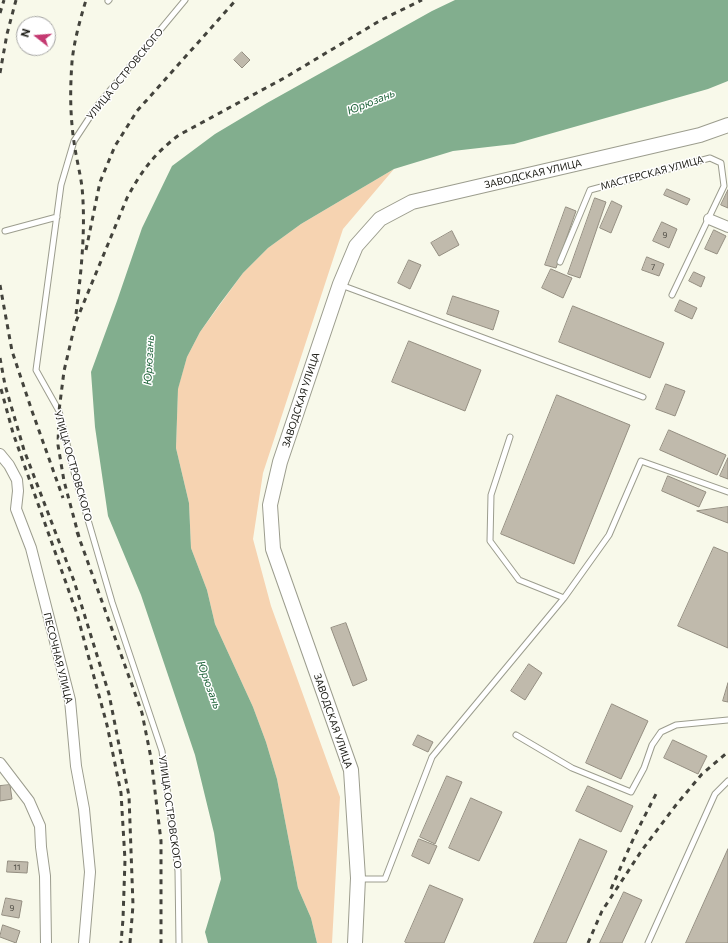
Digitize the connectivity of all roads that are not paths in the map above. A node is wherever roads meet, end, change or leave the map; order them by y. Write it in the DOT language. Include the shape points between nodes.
graph roads {
  1 [pos="185,0"];
  2 [pos="728,125"];
  3 [pos="57,217"];
  4 [pos="709,218"];
  5 [pos="728,227"];
  6 [pos="5,231"];
  7 [pos="560,262"];
  8 [pos="340,284"];
  9 [pos="672,295"];
  10 [pos="643,397"];
  11 [pos="510,437"];
  12 [pos="0,454"];
  13 [pos="728,492"];
  14 [pos="564,598"];
  15 [pos="728,720"];
  16 [pos="516,735"];
  17 [pos="0,763"];
  18 [pos="728,781"];
  19 [pos="358,878"];
  20 [pos="46,943"];
  21 [pos="84,943"];
  22 [pos="179,943"];
  23 [pos="355,943"];
  24 [pos="648,943"];
  1 -- 3 [label="lane, УЛИЦА ОСТРОВСКОГО" via="97,106 74,141 62,185"];
  2 -- 8 [label="street, ЗАВОДСКАЯ УЛИЦА" via="700,135 412,202 380,219 356,246"];
  3 -- 6 [label="lane"];
  3 -- 22 [label="lane, УЛИЦА ОСТРОВСКОГО" via="36,370 58,411 112,602 162,751 178,872"];
  4 -- 5 [label="street"];
  4 -- 7 [label="lane, МАСТЕРСКАЯ УЛИЦА" via="724,186 721,163 710,158 590,190"];
  4 -- 9 [label="lane, МАСТЕРСКАЯ УЛИЦА"];
  8 -- 10 [label="lane"];
  8 -- 19 [label="street, ЗАВОДСКАЯ УЛИЦА" via="280,462 270,505 273,549 351,770"];
  11 -- 14 [label="lane" via="491,495 490,541 519,580"];
  12 -- 21 [label="street, ПЕСОЧНАЯ УЛИЦА" via="17,480 16,509 31,548 70,700 90,872"];
  13 -- 14 [label="lane" via="641,461 609,535"];
  14 -- 19 [label="lane" via="432,757 385,879"];
  15 -- 16 [label="lane" via="676,725 661,732 652,745 644,768 630,792 572,768"];
  17 -- 20 [label="street" via="29,801 40,826 45,876"];
  18 -- 24 [label="lane" via="716,794"];
  19 -- 23 [label="street, ЗАВОДСКАЯ УЛИЦА"];
}
